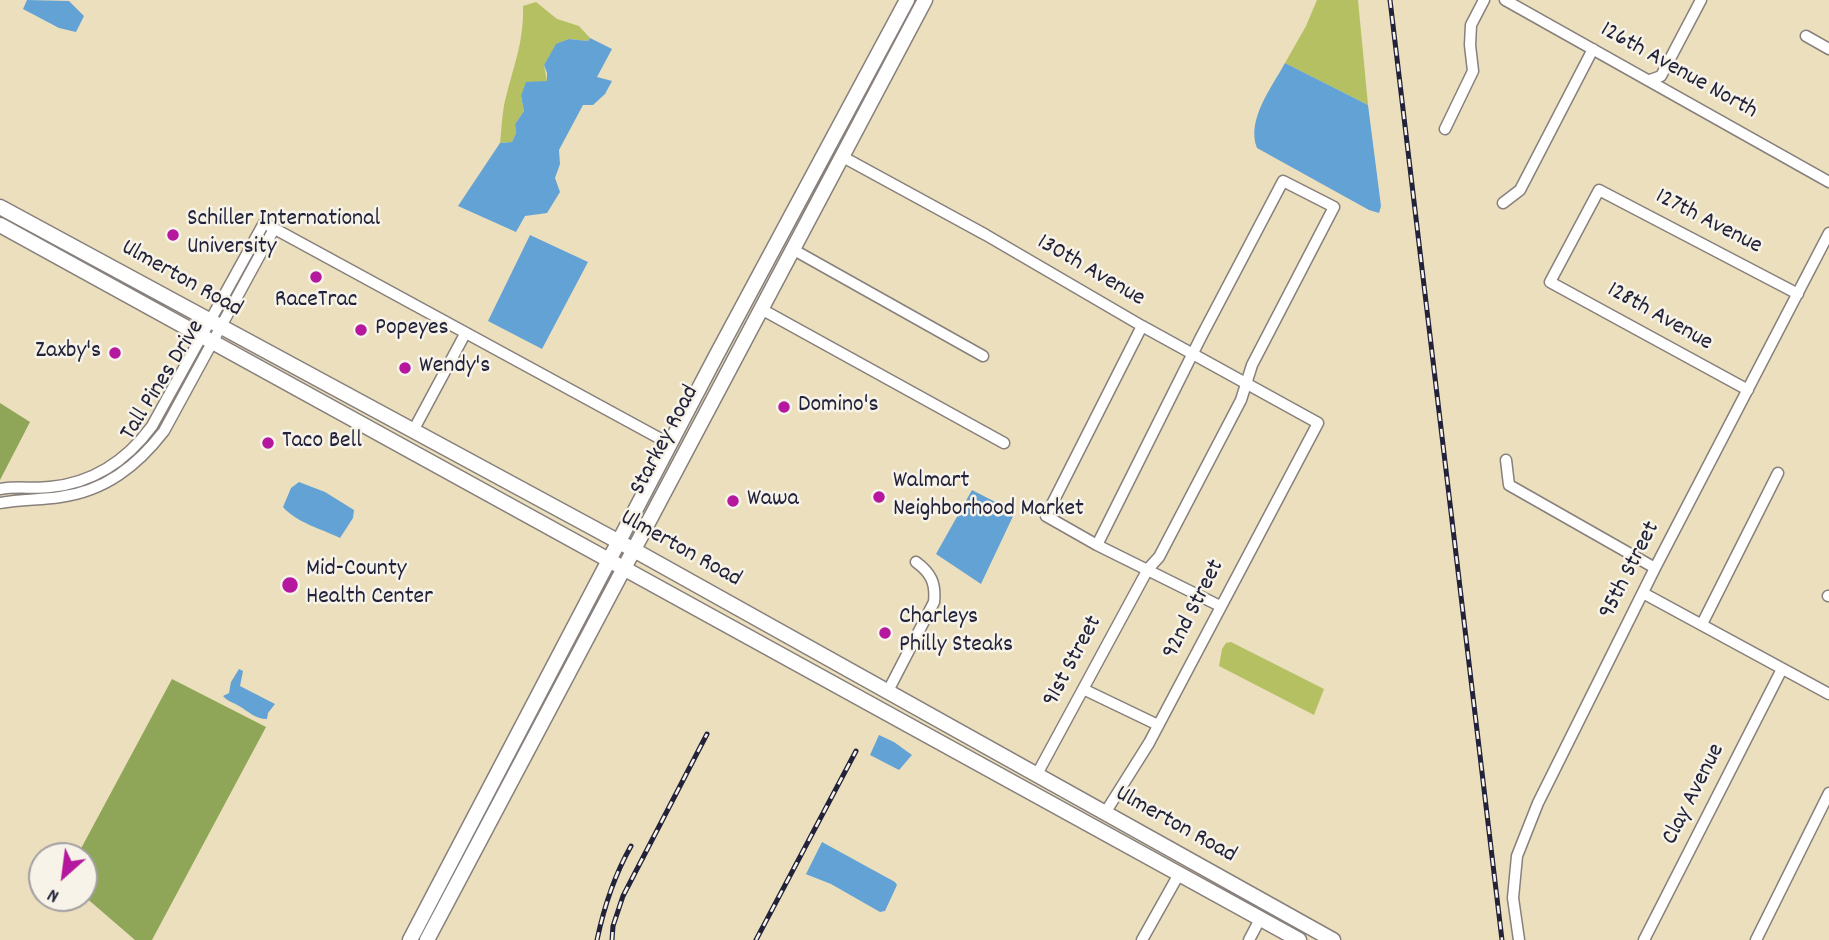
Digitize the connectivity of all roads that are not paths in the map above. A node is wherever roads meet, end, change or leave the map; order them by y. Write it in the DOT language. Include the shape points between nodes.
graph roads {
  1 [pos="908,0"];
  2 [pos="925,0"];
  3 [pos="1484,0"];
  4 [pos="1505,0"];
  5 [pos="1701,0"];
  6 [pos="1806,37"];
  7 [pos="1593,49"];
  8 [pos="1829,49"];
  9 [pos="1650,80"];
  10 [pos="859,93"];
  11 [pos="1445,129"];
  12 [pos="843,158"];
  13 [pos="821,164"];
  14 [pos="1829,182"];
  15 [pos="1503,203"];
  16 [pos="0,207"];
  17 [pos="0,225"];
  18 [pos="1829,233"];
  19 [pos="794,250"];
  20 [pos="1550,282"];
  21 [pos="1798,293"];
  22 [pos="763,310"];
  23 [pos="216,325"];
  24 [pos="1142,326"];
  25 [pos="465,334"];
  26 [pos="726,339"];
  27 [pos="207,340"];
  28 [pos="1194,353"];
  29 [pos="983,356"];
  30 [pos="731,369"];
  31 [pos="1245,382"];
  32 [pos="1748,390"];
  33 [pos="1318,422"];
  34 [pos="413,430"];
  35 [pos="1004,443"];
  36 [pos="670,444"];
  37 [pos="1506,460"];
  38 [pos="1778,473"];
  39 [pos="0,489"];
  40 [pos="0,503"];
  41 [pos="619,542"];
  42 [pos="1097,545"];
  43 [pos="634,550"];
  44 [pos="610,560"];
  45 [pos="916,562"];
  46 [pos="624,568"];
  47 [pos="1655,568"];
  48 [pos="1148,569"];
  49 [pos="1643,593"];
  50 [pos="1220,606"];
  51 [pos="1702,624"];
  52 [pos="1782,670"];
  53 [pos="834,684"];
  54 [pos="1083,689"];
  55 [pos="888,691"];
  56 [pos="1829,694"];
  57 [pos="880,710"];
  58 [pos="1157,725"];
  59 [pos="981,744"];
  60 [pos="1036,775"];
  61 [pos="1003,777"];
  62 [pos="1829,793"];
  63 [pos="1105,814"];
  64 [pos="1179,874"];
  65 [pos="1260,919"];
  66 [pos="1300,922"];
  67 [pos="410,940"];
  68 [pos="427,940"];
  69 [pos="1142,940"];
  70 [pos="1249,940"];
  71 [pos="1299,940"];
  72 [pos="1333,940"];
  73 [pos="1519,940"];
  74 [pos="1644,940"];
  75 [pos="1756,940"];
  1 -- 10 [label="main road, Starkey Road"];
  2 -- 12 [label="main road, Starkey Road"];
  3 -- 11 [label="street" via="1471,26 1473,71"];
  4 -- 7 [label="street, 126th Avenue North"];
  5 -- 9 [label="street" via="1661,76"];
  6 -- 8 [label="street"];
  7 -- 9 [label="street, 126th Avenue North"];
  7 -- 15 [label="street" via="1520,190"];
  9 -- 14 [label="street, 126th Avenue North"];
  10 -- 12 [label="main road" via="860,101 841,136"];
  10 -- 13 [label="main road, Starkey Road"];
  12 -- 13 [label="main road"];
  12 -- 19 [label="main road, Starkey Road"];
  12 -- 24 [label="street, 130th Avenue"];
  13 -- 26 [label="main road, Starkey Road"];
  16 -- 23 [label="main road, Ulmerton Road"];
  17 -- 27 [label="main road, Ulmerton Road"];
  18 -- 21 [label="street, 95th Street"];
  19 -- 22 [label="main road, Starkey Road"];
  19 -- 29 [label="street"];
  20 -- 21 [label="street, 127th Avenue" via="1599,190"];
  20 -- 32 [label="street, 128th Avenue"];
  21 -- 32 [label="street, 95th Street"];
  22 -- 30 [label="main road, Starkey Road"];
  22 -- 35 [label="street"];
  23 -- 25 [label="street, Tall Pines Drive" via="269,226"];
  23 -- 27 [label="street, Tall Pines Drive"];
  23 -- 34 [label="main road, Ulmerton Road"];
  24 -- 28 [label="street, 130th Avenue"];
  24 -- 42 [label="street" via="1046,516"];
  25 -- 34 [label="street"];
  25 -- 36 [label="street"];
  26 -- 30 [label="main road"];
  26 -- 36 [label="main road, Starkey Road"];
  27 -- 39 [label="street, Tall Pines Drive" via="152,426 116,464 66,485"];
  27 -- 40 [label="street, Tall Pines Drive" via="164,431 128,470 74,495"];
  27 -- 44 [label="main road, Ulmerton Road"];
  28 -- 31 [label="street, 130th Avenue"];
  28 -- 31 [label="street, 91st Street" via="1283,181 1334,207"];
  28 -- 42 [label="street"];
  30 -- 43 [label="main road, Starkey Road"];
  31 -- 33 [label="street, 130th Avenue"];
  31 -- 48 [label="street, 91st Street" via="1241,400 1159,557"];
  32 -- 47 [label="street, 95th Street"];
  33 -- 50 [label="street, 92nd Street"];
  34 -- 41 [label="main road, Ulmerton Road"];
  36 -- 41 [label="main road, Starkey Road"];
  37 -- 47 [label="street" via="1509,485"];
  38 -- 51 [label="street"];
  41 -- 43 [label="main road, Ulmerton Road"];
  41 -- 44 [label="main road, Starkey Road"];
  42 -- 48 [label="street"];
  43 -- 46 [label="main road, Starkey Road"];
  43 -- 55 [label="main road, Ulmerton Road"];
  44 -- 46 [label="main road, Ulmerton Road"];
  44 -- 67 [label="main road, Starkey Road"];
  45 -- 55 [label="street" via="932,577 934,602"];
  46 -- 53 [label="main road, Ulmerton Road"];
  46 -- 68 [label="main road, Starkey Road"];
  47 -- 49 [label="street, 95th Street"];
  48 -- 50 [label="street"];
  48 -- 54 [label="street, 91st Street"];
  49 -- 51 [label="street"];
  49 -- 73 [label="street, 95th Street" via="1538,803 1517,856 1513,898"];
  50 -- 58 [label="street, 92nd Street"];
  51 -- 52 [label="street"];
  52 -- 56 [label="street"];
  52 -- 74 [label="street, Clay Avenue"];
  53 -- 55 [label="main road"];
  53 -- 57 [label="main road, Ulmerton Road"];
  54 -- 58 [label="street"];
  54 -- 60 [label="street, 91st Street"];
  55 -- 59 [label="main road, Ulmerton Road"];
  57 -- 59 [label="main road" via="901,711 961,743"];
  57 -- 61 [label="main road, Ulmerton Road"];
  58 -- 63 [label="street, 92nd Street"];
  59 -- 60 [label="main road, Ulmerton Road"];
  60 -- 63 [label="main road, Ulmerton Road"];
  61 -- 63 [label="main road" via="1021,776 1085,811"];
  61 -- 64 [label="main road, Ulmerton Road"];
  62 -- 75 [label="street"];
  63 -- 66 [label="main road, Ulmerton Road"];
  64 -- 65 [label="main road, Ulmerton Road"];
  64 -- 66 [label="main road" via="1199,875 1283,921"];
  64 -- 69 [label="street"];
  65 -- 70 [label="street"];
  65 -- 71 [label="main road, Ulmerton Road"];
  66 -- 72 [label="main road, Ulmerton Road"];
}
